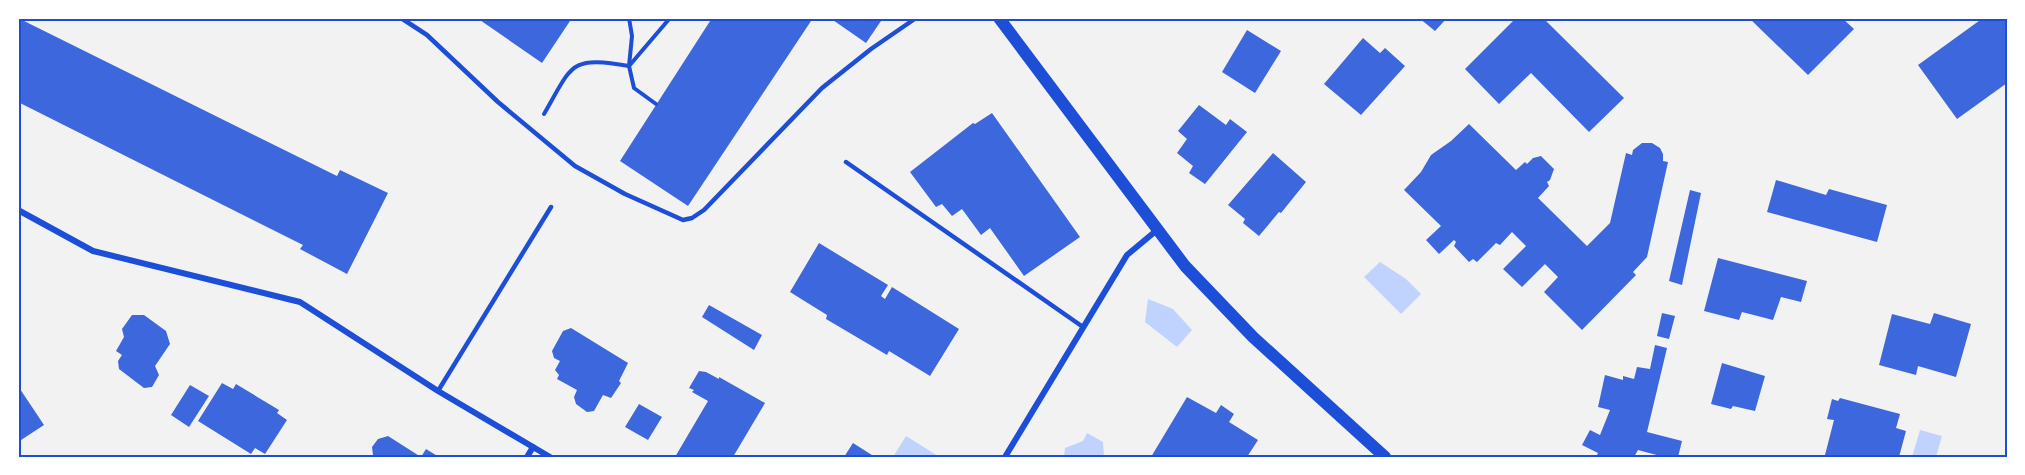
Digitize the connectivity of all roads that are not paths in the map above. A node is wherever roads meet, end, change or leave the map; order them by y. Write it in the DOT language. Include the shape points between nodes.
graph roads {
  1 [pos="401,18"];
  2 [pos="916,18"];
  3 [pos="999,18"];
  4 [pos="846,162"];
  5 [pos="550,207"];
  6 [pos="18,210"];
  7 [pos="1157,230"];
  8 [pos="1083,327"];
  9 [pos="438,391"];
  10 [pos="533,447"];
  11 [pos="527,457"];
  12 [pos="550,457"];
  13 [pos="1005,457"];
  14 [pos="1385,457"];
  1 -- 2 [label="lane" via="427,35 498,102 575,166 684,220 704,210 822,88"];
  3 -- 7 [label="main road"];
  4 -- 8 [label="lane"];
  5 -- 9 [label="lane"];
  6 -- 9 [label="street" via="93,251 300,302"];
  7 -- 8 [label="street" via="1126,255"];
  7 -- 14 [label="main road" via="1185,266 1253,337"];
  8 -- 13 [label="street"];
  9 -- 10 [label="street"];
  10 -- 11 [label="street"];
  10 -- 12 [label="street"];
}
